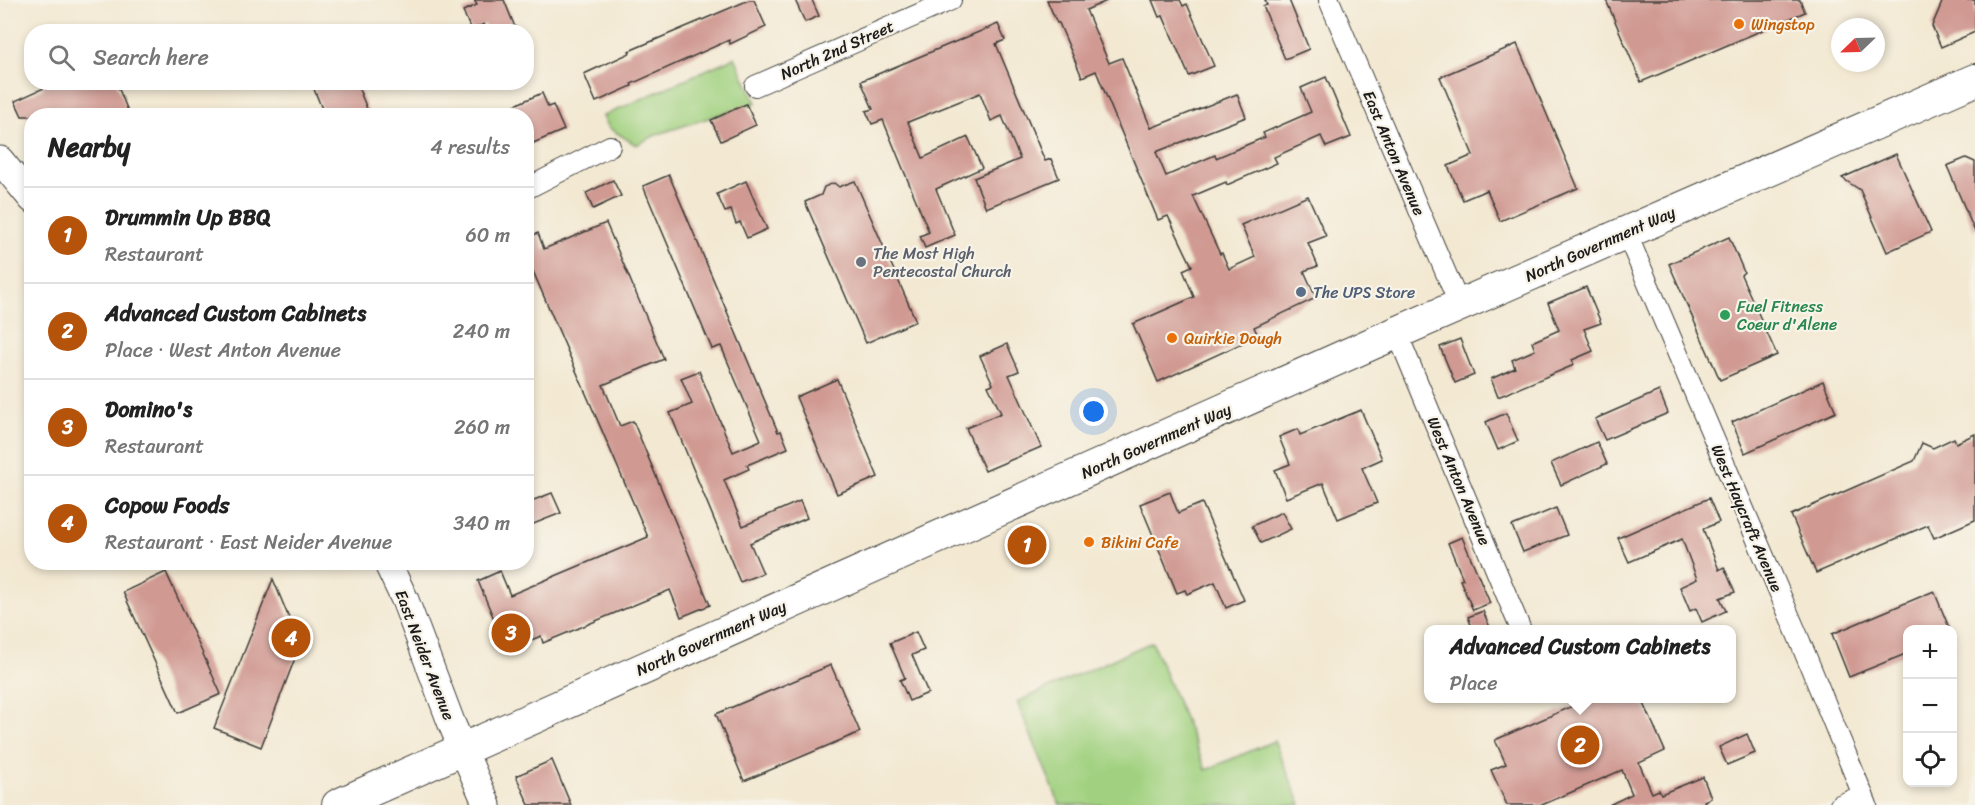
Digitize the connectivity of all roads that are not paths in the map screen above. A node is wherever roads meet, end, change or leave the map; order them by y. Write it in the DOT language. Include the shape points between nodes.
graph roads {
  1 [pos="951,0"];
  2 [pos="1329,0"];
  3 [pos="1975,80"];
  4 [pos="755,86"];
  5 [pos="610,146"];
  6 [pos="0,160"];
  7 [pos="534,185"];
  8 [pos="24,189"];
  9 [pos="1626,232"];
  10 [pos="1460,306"];
  11 [pos="1397,333"];
  12 [pos="391,570"];
  13 [pos="1519,625"];
  14 [pos="463,748"];
  15 [pos="1865,800"];
  16 [pos="338,805"];
  17 [pos="487,805"];
  18 [pos="1840,805"];
  1 -- 4 [label="street, North 2nd Street"];
  2 -- 10 [label="street, East Anton Avenue"];
  3 -- 9 [label="main road, North Government Way"];
  5 -- 7 [label="street"];
  6 -- 8 [label="main road"];
  9 -- 10 [label="main road, North Government Way"];
  9 -- 15 [label="street, West Haycraft Avenue"];
  10 -- 11 [label="main road, North Government Way"];
  11 -- 13 [label="street, West Anton Avenue"];
  11 -- 14 [label="main road, North Government Way"];
  12 -- 14 [label="main road, East Neider Avenue"];
  14 -- 16 [label="main road, North Government Way"];
  14 -- 17 [label="main road, East Neider Avenue"];
  15 -- 18 [label="street"];
}
